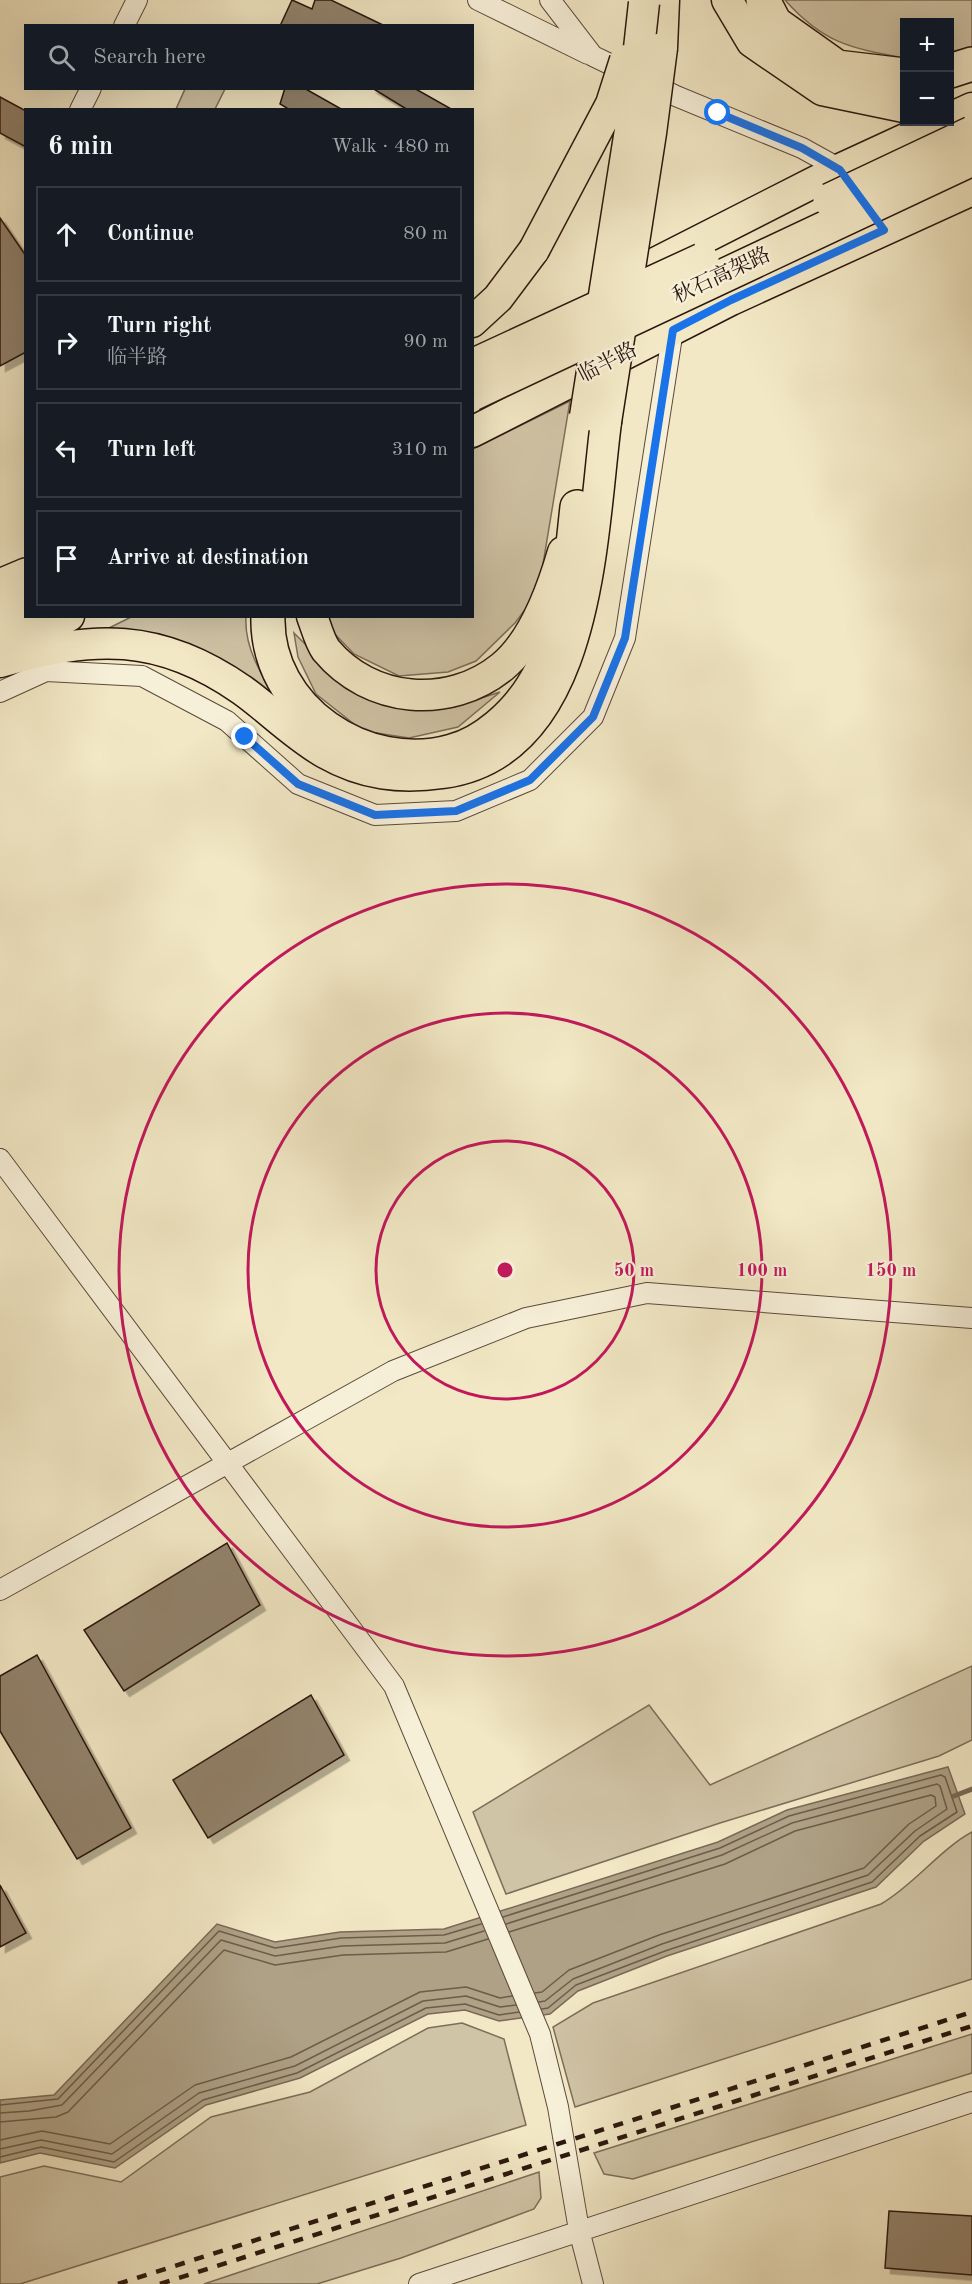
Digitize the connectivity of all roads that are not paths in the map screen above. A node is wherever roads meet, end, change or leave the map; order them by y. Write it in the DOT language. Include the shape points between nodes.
graph roads {
  1 [pos="137,0"];
  2 [pos="478,0"];
  3 [pos="550,0"];
  4 [pos="727,0"];
  5 [pos="763,0"];
  6 [pos="651,1"];
  7 [pos="125,24"];
  8 [pos="593,56"];
  9 [pos="972,64"];
  10 [pos="954,70"];
  11 [pos="900,75"];
  12 [pos="90,90"];
  13 [pos="972,96"];
  14 [pos="954,99"];
  15 [pos="900,106"];
  16 [pos="81,108"];
  17 [pos="972,108"];
  18 [pos="954,116"];
  19 [pos="934,126"];
  20 [pos="972,133"];
  21 [pos="972,159"];
  22 [pos="840,170"];
  23 [pos="972,190"];
  24 [pos="884,230"];
  25 [pos="474,320"];
  26 [pos="673,330"];
  27 [pos="474,355"];
  28 [pos="474,365"];
  29 [pos="529,368"];
  30 [pos="474,393"];
  31 [pos="474,410"];
  32 [pos="595,419"];
  33 [pos="474,431"];
  34 [pos="577,507"];
  35 [pos="24,559"];
  36 [pos="0,571"];
  37 [pos="24,575"];
  38 [pos="0,586"];
  39 [pos="24,605"];
  40 [pos="0,616"];
  41 [pos="64,618"];
  42 [pos="268,618"];
  43 [pos="313,618"];
  44 [pos="0,646"];
  45 [pos="0,662"];
  46 [pos="0,692"];
  47 [pos="0,1159"];
  48 [pos="972,1318"];
  49 [pos="228,1463"];
  50 [pos="0,1590"];
  51 [pos="972,2102"];
  52 [pos="579,2230"];
  53 [pos="419,2284"];
  54 [pos="592,2284"];
  1 -- 7 [label="street"];
  2 -- 8 [label="street"];
  3 -- 8 [label="street"];
  4 -- 15 [label="main road" via="752,42 822,90"];
  5 -- 11 [label="highway" via="775,23 837,67"];
  6 -- 25 [label="main road, bridge" via="611,104 534,250 498,298"];
  6 -- 32 [label="main road, bridge" via="628,142"];
  6 -- 32 [label="main road, bridge" via="662,48 651,133"];
  8 -- 22 [label="street" via="676,96 802,148"];
  9 -- 10 [label="highway"];
  12 -- 16 [label="street"];
  13 -- 14 [label="main road"];
  17 -- 18 [label="main road"];
  19 -- 22 [label="main road"];
  20 -- 28 [label="highway, 秋石高架路, bridge"];
  21 -- 29 [label="highway, 秋石高架路, bridge"];
  22 -- 24 [label="street"];
  22 -- 27 [label="main road"];
  23 -- 24 [label="main road, 临半路"];
  24 -- 26 [label="main road, 临半路"];
  26 -- 33 [label="main road, 临半路"];
  26 -- 46 [label="street" via="625,638 593,717 530,780 456,811 375,815 298,784 227,721 142,676 46,671"];
  29 -- 30 [label="highway, 秋石高架路, bridge"];
  29 -- 31 [label="highway, bridge"];
  32 -- 34 [label="main road"];
  32 -- 45 [label="main road" via="576,633 559,680 535,717 514,741 488,761 425,775 392,776 363,771 296,734 212,670 173,654 125,643 91,642"];
  34 -- 42 [label="highway" via="569,584 553,650 511,713 482,738 453,751 421,756 388,755 354,744 324,728 303,709 285,684 273,659"];
  34 -- 43 [label="main road" via="556,576 525,641 503,667 470,687 439,696 407,695 377,685 351,673 325,649"];
  35 -- 36 [label="main road"];
  37 -- 38 [label="highway"];
  39 -- 40 [label="highway"];
  41 -- 44 [label="main road"];
  47 -- 49 [label="street"];
  48 -- 49 [label="street" via="647,1293 526,1318 393,1371"];
  49 -- 50 [label="street"];
  49 -- 52 [label="street" via="394,1686 540,2034 558,2107"];
  51 -- 52 [label="street"];
  52 -- 53 [label="street"];
  52 -- 54 [label="street"];
}
